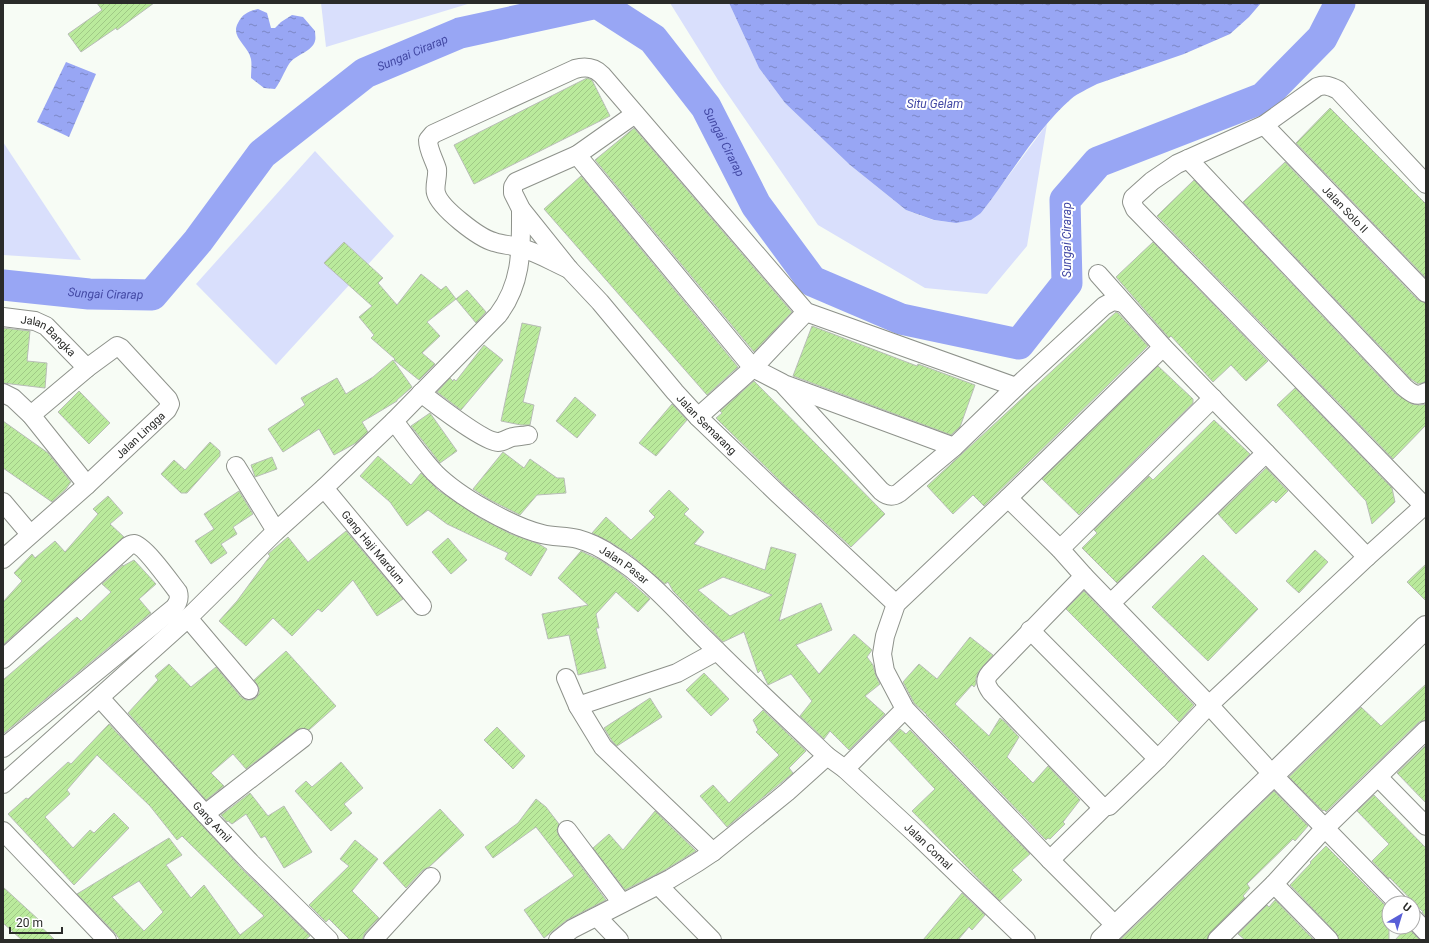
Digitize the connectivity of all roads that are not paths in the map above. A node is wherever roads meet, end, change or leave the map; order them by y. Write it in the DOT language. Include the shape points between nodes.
graph roads {
  1 [pos="635,114"];
  2 [pos="1264,125"];
  3 [pos="577,155"];
  4 [pos="1188,159"];
  5 [pos="1426,184"];
  6 [pos="521,209"];
  7 [pos="521,248"];
  8 [pos="569,269"];
  9 [pos="1098,274"];
  10 [pos="1426,293"];
  11 [pos="1123,303"];
  12 [pos="806,312"];
  13 [pos="3,317"];
  14 [pos="1163,348"];
  15 [pos="87,368"];
  16 [pos="753,368"];
  17 [pos="782,383"];
  18 [pos="1016,387"];
  19 [pos="1426,392"];
  20 [pos="3,393"];
  21 [pos="421,393"];
  22 [pos="1213,398"];
  23 [pos="31,415"];
  24 [pos="698,417"];
  25 [pos="394,421"];
  26 [pos="528,435"];
  27 [pos="954,447"];
  28 [pos="1266,453"];
  29 [pos="236,466"];
  30 [pos="87,485"];
  31 [pos="324,488"];
  32 [pos="1008,498"];
  33 [pos="3,502"];
  34 [pos="1425,506"];
  35 [pos="276,531"];
  36 [pos="30,534"];
  37 [pos="1060,549"];
  38 [pos="1367,557"];
  39 [pos="3,559"];
  40 [pos="1084,576"];
  41 [pos="1111,603"];
  42 [pos="896,604"];
  43 [pos="422,606"];
  44 [pos="188,618"];
  45 [pos="1426,627"];
  46 [pos="1030,630"];
  47 [pos="717,651"];
  48 [pos="3,659"];
  49 [pos="566,678"];
  50 [pos="249,690"];
  51 [pos="100,698"];
  52 [pos="1209,705"];
  53 [pos="578,706"];
  54 [pos="904,709"];
  55 [pos="1426,730"];
  56 [pos="303,738"];
  57 [pos="3,748"];
  58 [pos="827,756"];
  59 [pos="1158,759"];
  60 [pos="844,769"];
  61 [pos="1273,775"];
  62 [pos="1378,777"];
  63 [pos="3,784"];
  64 [pos="1104,807"];
  65 [pos="205,814"];
  66 [pos="1426,826"];
  67 [pos="1324,829"];
  68 [pos="567,830"];
  69 [pos="3,831"];
  70 [pos="713,852"];
  71 [pos="1050,860"];
  72 [pos="431,878"];
  73 [pos="1274,884"];
  74 [pos="658,885"];
  75 [pos="1390,895"];
  76 [pos="622,903"];
  77 [pos="597,917"];
  78 [pos="1109,933"];
  79 [pos="1225,937"];
  80 [pos="107,940"];
  81 [pos="329,940"];
  82 [pos="373,940"];
  83 [pos="558,940"];
  84 [pos="619,940"];
  85 [pos="712,940"];
  86 [pos="1026,940"];
  87 [pos="1329,940"];
  1 -- 3 [label="street"];
  1 -- 7 [label="street, Jalan Semarang" via="598,72 585,67 568,72 430,136 428,143 437,171 436,193 440,201 482,237"];
  1 -- 12 [label="street"];
  2 -- 4 [label="street"];
  2 -- 5 [label="street" via="1317,87 1328,85 1338,90"];
  2 -- 10 [label="street, Jalan Solo II"];
  3 -- 6 [label="street" via="516,182 513,193"];
  3 -- 16 [label="street"];
  4 -- 19 [label="street" via="1404,387 1418,395"];
  4 -- 34 [label="street" via="1152,181 1133,198 1133,206"];
  6 -- 7 [label="street"];
  6 -- 8 [label="street"];
  7 -- 8 [label="street, Jalan Semarang"];
  7 -- 21 [label="street" via="516,281 506,303"];
  8 -- 24 [label="street, Jalan Semarang"];
  9 -- 11 [label="street"];
  11 -- 14 [label="street"];
  11 -- 18 [label="street" via="1113,301 1104,306"];
  12 -- 16 [label="street"];
  12 -- 18 [label="street"];
  13 -- 15 [label="street, Jalan Bangka" via="35,321 46,326"];
  14 -- 22 [label="street"];
  14 -- 32 [label="street"];
  15 -- 23 [label="street, Jalan Lingga"];
  15 -- 30 [label="street, Jalan Lingga" via="119,347 170,404 167,410"];
  16 -- 17 [label="street"];
  16 -- 24 [label="street"];
  17 -- 27 [label="street"];
  17 -- 27 [label="street" via="887,495 900,493"];
  18 -- 27 [label="street"];
  20 -- 23 [label="street"];
  21 -- 25 [label="street"];
  21 -- 26 [label="street" via="490,440 499,442"];
  22 -- 28 [label="street"];
  22 -- 37 [label="street"];
  23 -- 30 [label="street"];
  24 -- 42 [label="street, Jalan Semarang"];
  25 -- 31 [label="street"];
  25 -- 47 [label="street, Jalan Pasar" via="435,472 450,486 488,511 523,527 542,534 578,539 613,556 658,592"];
  28 -- 38 [label="street"];
  28 -- 41 [label="street"];
  29 -- 35 [label="street"];
  30 -- 36 [label="street, Jalan Lingga"];
  31 -- 35 [label="street"];
  31 -- 43 [label="street, Gang Haji Mardum"];
  32 -- 37 [label="street"];
  32 -- 42 [label="street"];
  33 -- 36 [label="street"];
  34 -- 38 [label="street"];
  35 -- 44 [label="street"];
  36 -- 39 [label="street, Jalan Lingga"];
  37 -- 40 [label="street"];
  38 -- 52 [label="street"];
  40 -- 41 [label="street"];
  40 -- 46 [label="street"];
  41 -- 52 [label="street"];
  42 -- 54 [label="street" via="884,636 882,654 885,671"];
  44 -- 50 [label="street"];
  44 -- 51 [label="street"];
  45 -- 61 [label="street"];
  46 -- 59 [label="street"];
  46 -- 64 [label="street" via="987,676 986,684"];
  47 -- 53 [label="street" via="678,673"];
  47 -- 58 [label="street, Jalan Pasar"];
  48 -- 57 [label="street" via="131,544 144,550 180,597 174,608"];
  49 -- 53 [label="street"];
  51 -- 63 [label="street"];
  51 -- 65 [label="street, Gang Amil"];
  52 -- 59 [label="street"];
  52 -- 61 [label="street"];
  53 -- 70 [label="street" via="603,747"];
  54 -- 60 [label="street"];
  54 -- 71 [label="street"];
  55 -- 62 [label="street"];
  56 -- 65 [label="street"];
  58 -- 60 [label="street, Jalan Comal"];
  58 -- 70 [label="street"];
  59 -- 64 [label="street" via="1109,806"];
  60 -- 86 [label="street, Jalan Comal"];
  61 -- 67 [label="street"];
  61 -- 78 [label="street"];
  62 -- 66 [label="street"];
  62 -- 67 [label="street"];
  64 -- 71 [label="street"];
  65 -- 81 [label="street, Gang Amil"];
  67 -- 73 [label="street"];
  67 -- 75 [label="street"];
  68 -- 76 [label="street"];
  69 -- 80 [label="street"];
  70 -- 74 [label="street"];
  71 -- 78 [label="street"];
  72 -- 82 [label="street"];
  73 -- 79 [label="street"];
  73 -- 87 [label="street"];
  74 -- 76 [label="street"];
  74 -- 85 [label="street"];
  76 -- 77 [label="street"];
  77 -- 83 [label="street" via="572,929"];
  77 -- 84 [label="street"];
}
